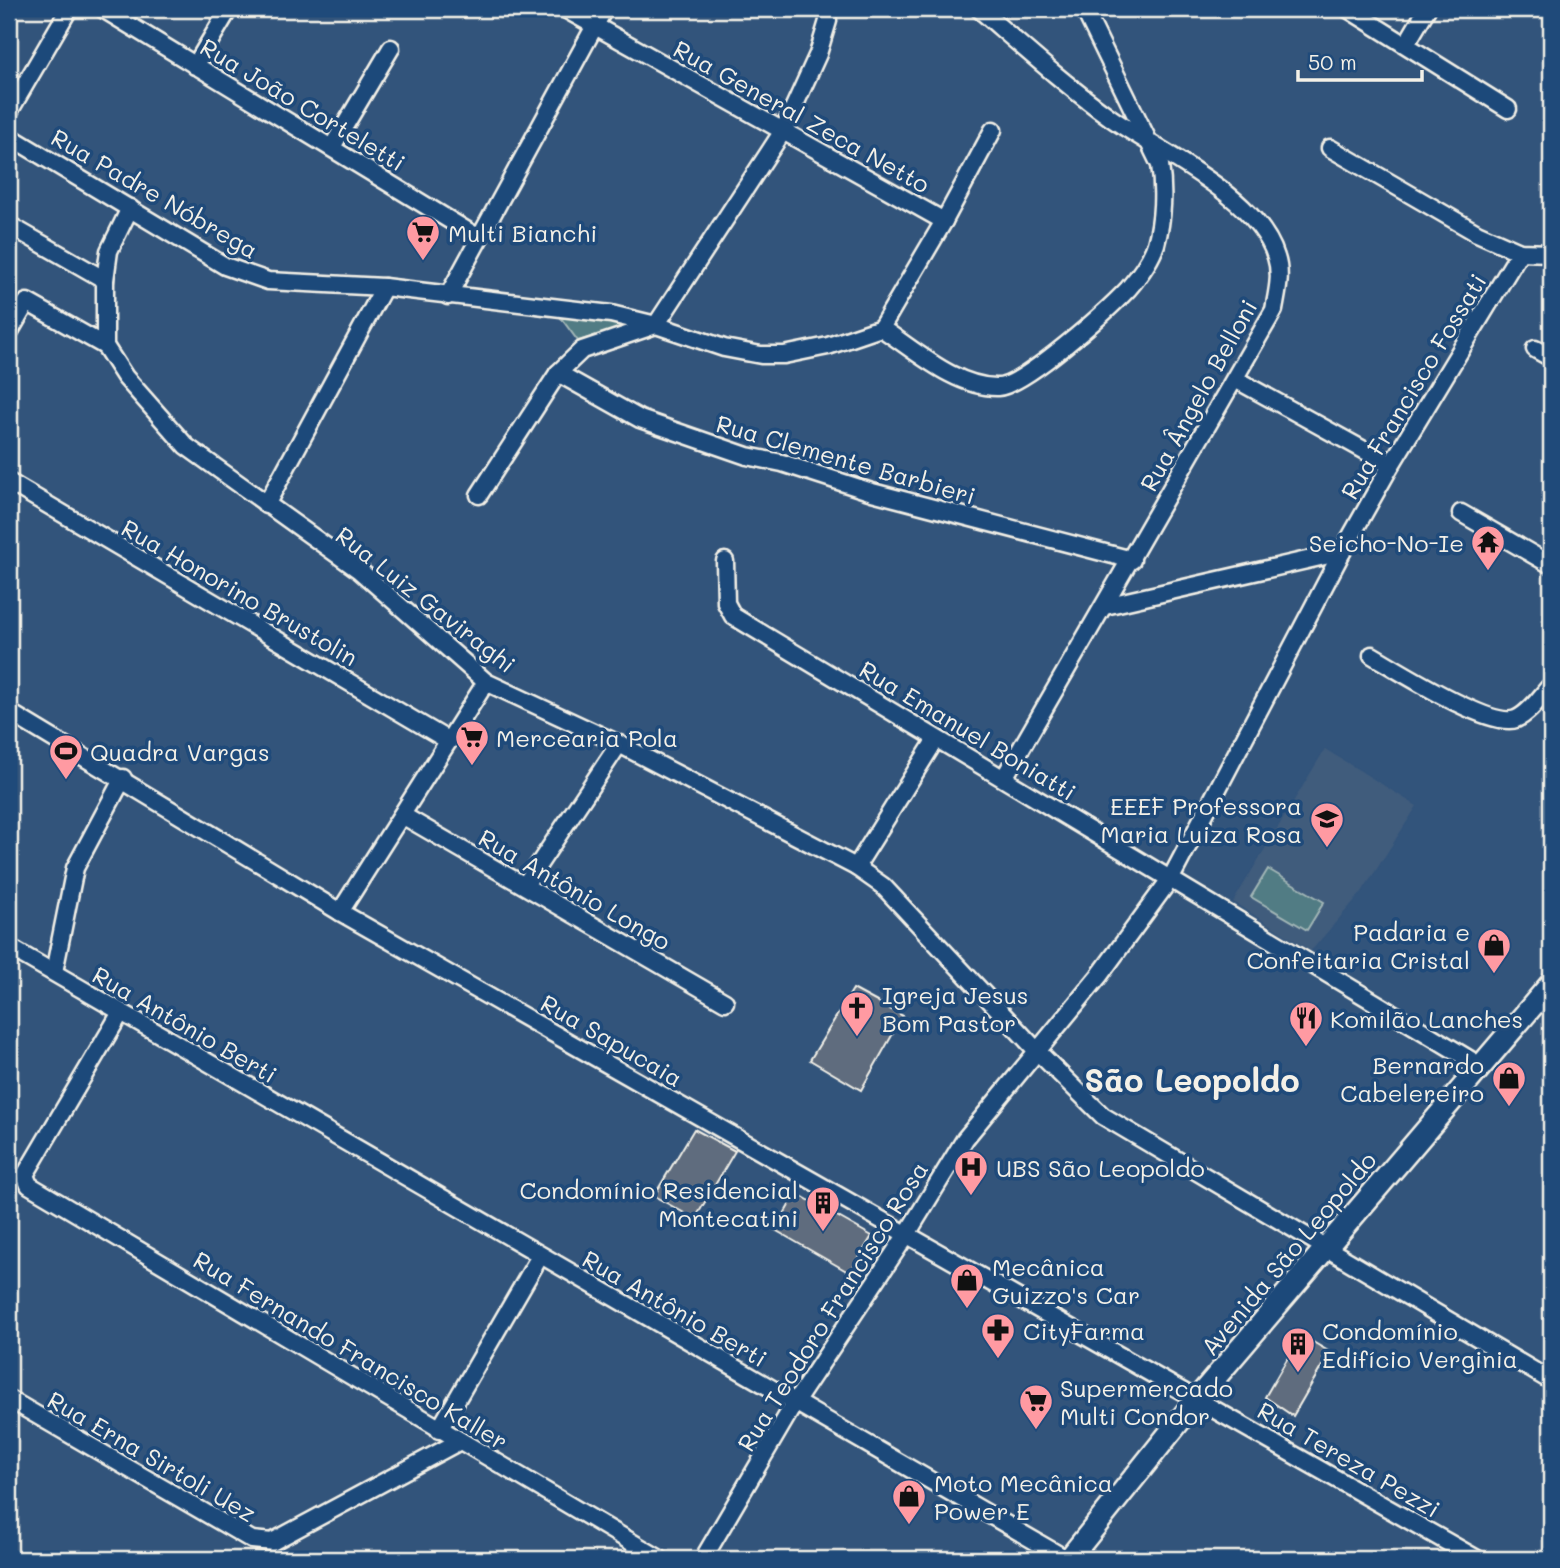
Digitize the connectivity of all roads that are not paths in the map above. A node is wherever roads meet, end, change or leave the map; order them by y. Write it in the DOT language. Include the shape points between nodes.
graph roads {
  1 [pos="69,9"];
  2 [pos="103,9"];
  3 [pos="229,9"];
  4 [pos="565,9"];
  5 [pos="604,9"];
  6 [pos="827,9"];
  7 [pos="979,9"];
  8 [pos="1084,9"];
  9 [pos="1348,9"];
  10 [pos="1427,9"];
  11 [pos="594,27"];
  12 [pos="1412,36"];
  13 [pos="391,48"];
  14 [pos="195,66"];
  15 [pos="1508,109"];
  16 [pos="9,112"];
  17 [pos="993,130"];
  18 [pos="783,131"];
  19 [pos="9,136"];
  20 [pos="1149,140"];
  21 [pos="332,148"];
  22 [pos="1330,148"];
  23 [pos="130,208"];
  24 [pos="944,221"];
  25 [pos="9,225"];
  26 [pos="479,239"];
  27 [pos="1520,252"];
  28 [pos="1551,253"];
  29 [pos="105,280"];
  30 [pos="384,287"];
  31 [pos="448,296"];
  32 [pos="656,325"];
  33 [pos="881,328"];
  34 [pos="9,333"];
  35 [pos="106,346"];
  36 [pos="1535,349"];
  37 [pos="1551,358"];
  38 [pos="558,373"];
  39 [pos="1235,379"];
  40 [pos="1391,465"];
  41 [pos="9,482"];
  42 [pos="479,495"];
  43 [pos="266,505"];
  44 [pos="1461,513"];
  45 [pos="1342,552"];
  46 [pos="725,561"];
  47 [pos="1132,561"];
  48 [pos="1551,565"];
  49 [pos="1105,606"];
  50 [pos="1372,655"];
  51 [pos="486,682"];
  52 [pos="1551,685"];
  53 [pos="9,712"];
  54 [pos="936,739"];
  55 [pos="449,741"];
  56 [pos="619,744"];
  57 [pos="123,778"];
  58 [pos="1004,778"];
  59 [pos="402,815"];
  60 [pos="856,867"];
  61 [pos="1171,878"];
  62 [pos="525,885"];
  63 [pos="340,912"];
  64 [pos="9,947"];
  65 [pos="54,972"];
  66 [pos="1551,984"];
  67 [pos="725,1002"];
  68 [pos="120,1014"];
  69 [pos="1038,1052"];
  70 [pos="1479,1066"];
  71 [pos="907,1234"];
  72 [pos="1326,1250"];
  73 [pos="540,1256"];
  74 [pos="1551,1381"];
  75 [pos="9,1399"];
  76 [pos="1198,1399"];
  77 [pos="794,1404"];
  78 [pos="439,1430"];
  79 [pos="460,1441"];
  80 [pos="660,1559"];
  81 [pos="704,1559"];
  82 [pos="1067,1559"];
  83 [pos="1478,1559"];
  1 -- 16 [label="street"];
  2 -- 14 [label="street, Rua João Corteletti"];
  3 -- 14 [label="street"];
  4 -- 11 [label="street, Rua General Zeca Netto"];
  5 -- 11 [label="street"];
  6 -- 18 [label="street" via="818,54"];
  7 -- 20 [label="street, Rua Ângelo Belloni" via="1111,118"];
  8 -- 20 [label="street"];
  9 -- 15 [label="street"];
  10 -- 12 [label="street"];
  11 -- 18 [label="street, Rua General Zeca Netto"];
  11 -- 26 [label="street"];
  13 -- 21 [label="street"];
  14 -- 21 [label="street, Rua João Corteletti"];
  17 -- 24 [label="street"];
  18 -- 24 [label="street, Rua General Zeca Netto"];
  18 -- 32 [label="street"];
  19 -- 23 [label="street, Rua Padre Nóbrega"];
  20 -- 33 [label="street" via="1163,183 1156,244 1145,267 1116,301 1031,372 1000,387 966,382"];
  20 -- 39 [label="street, Rua Ângelo Belloni" via="1224,192 1255,223 1277,258 1280,277 1274,310"];
  21 -- 26 [label="street, Rua João Corteletti"];
  22 -- 27 [label="street" via="1477,233"];
  23 -- 29 [label="street" via="109,251"];
  23 -- 30 [label="street, Rua Padre Nóbrega" via="225,266 268,281"];
  24 -- 33 [label="street"];
  25 -- 29 [label="street"];
  26 -- 31 [label="street"];
  27 -- 28 [label="street"];
  27 -- 40 [label="street, Rua Francisco Fossati"];
  29 -- 35 [label="street"];
  30 -- 31 [label="street, Rua Padre Nóbrega"];
  30 -- 43 [label="street"];
  31 -- 32 [label="street, Rua Padre Nóbrega" via="611,314"];
  32 -- 33 [label="street, Rua Padre Nóbrega" via="761,355 828,346"];
  32 -- 38 [label="street" via="582,350"];
  34 -- 35 [label="street" via="27,302"];
  35 -- 43 [label="street, Rua Luiz Gaviraghi" via="125,377 186,446"];
  36 -- 37 [label="street"];
  38 -- 42 [label="street"];
  38 -- 47 [label="street, Rua Clemente Barbieri" via="640,419 747,456"];
  39 -- 40 [label="street"];
  39 -- 47 [label="street, Rua Ângelo Belloni"];
  40 -- 45 [label="street, Rua Francisco Fossati"];
  41 -- 55 [label="street, Rua Honorino Brustolin"];
  43 -- 51 [label="street, Rua Luiz Gaviraghi" via="374,583"];
  44 -- 48 [label="street"];
  45 -- 49 [label="street"];
  45 -- 61 [label="street, Rua Francisco Fossati"];
  46 -- 54 [label="street, Rua Emanuel Boniatti" via="726,603 733,616"];
  47 -- 49 [label="street, Rua Ângelo Belloni"];
  49 -- 58 [label="street, Rua Ângelo Belloni"];
  50 -- 52 [label="street" via="1468,709 1503,721 1526,712"];
  51 -- 55 [label="street"];
  51 -- 56 [label="street, Rua Luiz Gaviraghi"];
  53 -- 57 [label="street, Rua Sapucaia"];
  54 -- 58 [label="street, Rua Emanuel Boniatti"];
  54 -- 60 [label="street"];
  55 -- 59 [label="street"];
  56 -- 60 [label="street, Rua Luiz Gaviraghi"];
  56 -- 62 [label="street"];
  57 -- 63 [label="street, Rua Sapucaia"];
  57 -- 65 [label="street" via="75,868"];
  58 -- 61 [label="street, Rua Emanuel Boniatti"];
  59 -- 62 [label="street, Rua Antônio Longo"];
  59 -- 63 [label="street"];
  60 -- 69 [label="street, Rua Luiz Gaviraghi" via="883,886"];
  61 -- 69 [label="street, Rua Teodoro Francisco Rosa"];
  61 -- 70 [label="street, Rua Emanuel Boniatti"];
  62 -- 67 [label="street, Rua Antônio Longo"];
  63 -- 71 [label="street, Rua Sapucaia"];
  64 -- 65 [label="street, Rua Antônio Berti"];
  65 -- 68 [label="street, Rua Antônio Berti"];
  66 -- 70 [label="main road, Avenida São Leopoldo"];
  68 -- 73 [label="street, Rua Antônio Berti"];
  68 -- 78 [label="street, Rua Fernando Francisco Kaller" via="25,1174 29,1185"];
  69 -- 71 [label="street, Rua Teodoro Francisco Rosa" via="965,1139"];
  69 -- 72 [label="street, Rua Luiz Gaviraghi" via="1103,1116"];
  70 -- 72 [label="main road, Avenida São Leopoldo"];
  71 -- 76 [label="street, Rua Sapucaia"];
  71 -- 77 [label="street, Rua Teodoro Francisco Rosa"];
  72 -- 74 [label="street, Rua Luiz Gaviraghi"];
  72 -- 76 [label="main road, Avenida São Leopoldo"];
  73 -- 77 [label="street, Rua Antônio Berti"];
  73 -- 78 [label="street"];
  75 -- 79 [label="street, Rua Erna Sirtoli Uez" via="263,1543"];
  76 -- 82 [label="main road, Avenida São Leopoldo"];
  76 -- 83 [label="street, Rua Tereza Pezzi"];
  77 -- 81 [label="street, Rua Teodoro Francisco Rosa"];
  77 -- 82 [label="street, Rua Antônio Berti"];
  78 -- 79 [label="street, Rua Fernando Francisco Kaller"];
  79 -- 80 [label="street, Rua Fernando Francisco Kaller"];
}
